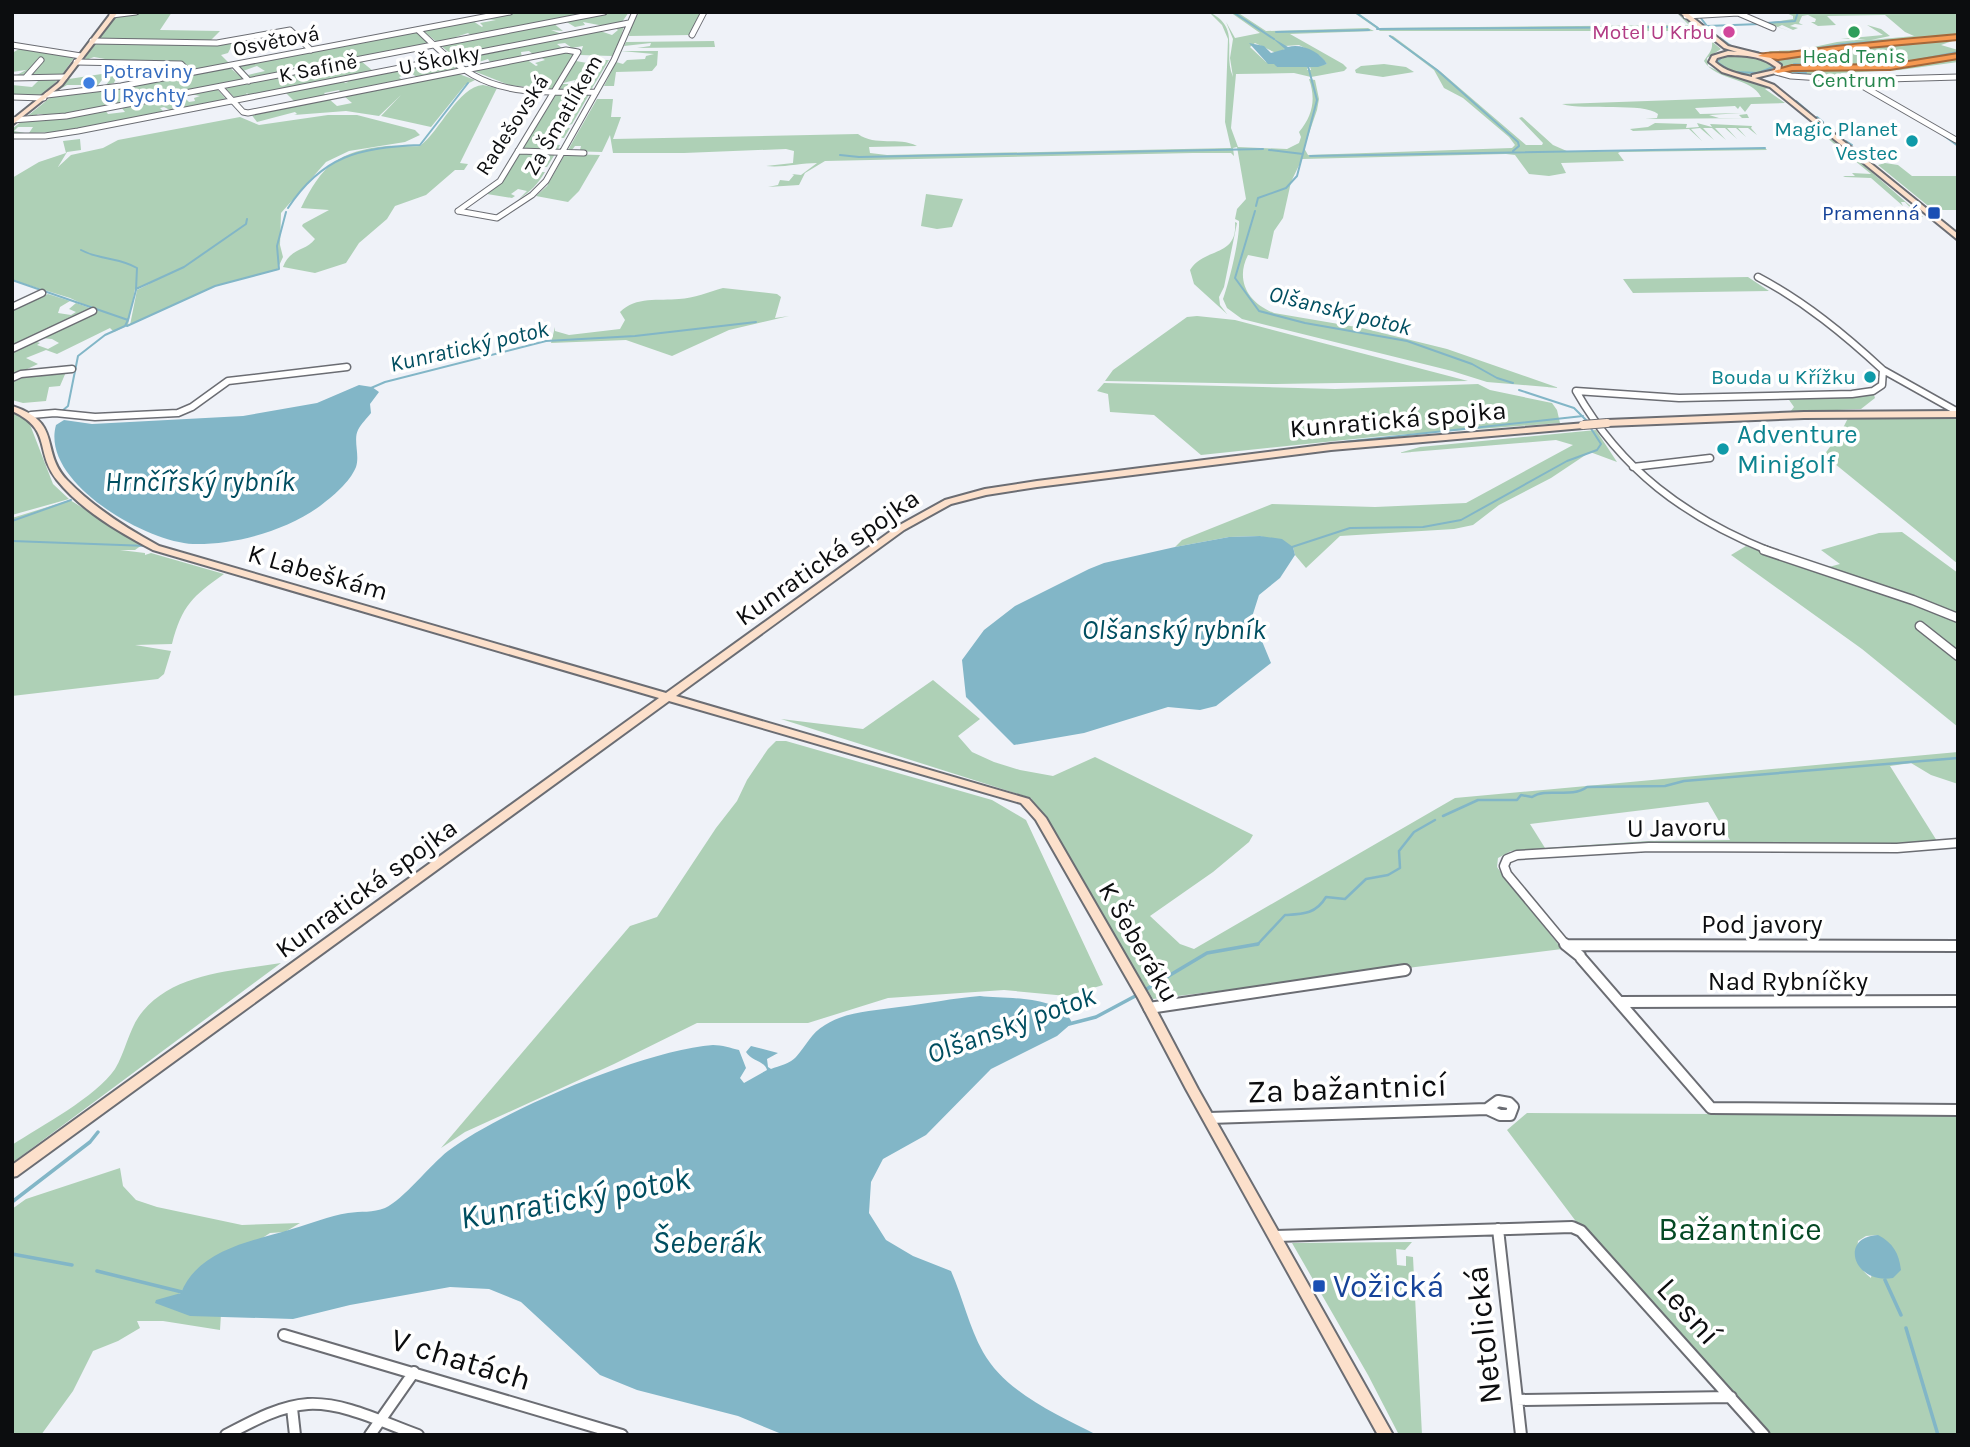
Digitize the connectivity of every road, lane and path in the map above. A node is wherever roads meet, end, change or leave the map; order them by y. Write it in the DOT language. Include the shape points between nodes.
graph roads {
  1 [pos="136,12"];
  2 [pos="510,12"];
  3 [pos="604,12"];
  4 [pos="635,12"];
  5 [pos="704,12"];
  6 [pos="114,13"];
  7 [pos="1712,13"];
  8 [pos="1684,14"];
  9 [pos="629,23"];
  10 [pos="1773,28"];
  11 [pos="418,30"];
  12 [pos="692,35"];
  13 [pos="1958,37"];
  14 [pos="92,41"];
  15 [pos="1719,43"];
  16 [pos="12,45"];
  17 [pos="435,45"];
  18 [pos="311,50"];
  19 [pos="573,50"];
  20 [pos="1749,54"];
  21 [pos="1721,55"];
  22 [pos="81,56"];
  23 [pos="1762,56"];
  24 [pos="1958,56"];
  25 [pos="451,58"];
  26 [pos="41,60"];
  27 [pos="76,62"];
  28 [pos="234,65"];
  29 [pos="466,70"];
  30 [pos="1775,72"];
  31 [pos="190,73"];
  32 [pos="1741,75"];
  33 [pos="65,77"];
  34 [pos="12,78"];
  35 [pos="26,78"];
  36 [pos="1958,78"];
  37 [pos="1852,80"];
  38 [pos="249,81"];
  39 [pos="1772,86"];
  40 [pos="220,87"];
  41 [pos="555,91"];
  42 [pos="596,92"];
  43 [pos="45,96"];
  44 [pos="12,97"];
  45 [pos="234,101"];
  46 [pos="14,121"];
  47 [pos="12,136"];
  48 [pos="1956,141"];
  49 [pos="518,151"];
  50 [pos="561,153"];
  51 [pos="584,153"];
  52 [pos="497,218"];
  53 [pos="1958,239"];
  54 [pos="1758,277"];
  55 [pos="42,293"];
  56 [pos="12,307"];
  57 [pos="93,311"];
  58 [pos="12,349"];
  59 [pos="347,367"];
  60 [pos="72,369"];
  61 [pos="1883,370"];
  62 [pos="12,379"];
  63 [pos="12,408"];
  64 [pos="1958,413"];
  65 [pos="31,415"];
  66 [pos="1710,458"];
  67 [pos="1633,467"];
  68 [pos="1958,618"];
  69 [pos="1920,626"];
  70 [pos="1958,656"];
  71 [pos="696,678"];
  72 [pos="641,688"];
  73 [pos="670,696"];
  74 [pos="696,704"];
  75 [pos="649,713"];
  76 [pos="1958,844"];
  77 [pos="1566,944"];
  78 [pos="1958,946"];
  79 [pos="1405,970"];
  80 [pos="1144,999"];
  81 [pos="1619,1002"];
  82 [pos="1955,1004"];
  83 [pos="1487,1110"];
  84 [pos="1958,1110"];
  85 [pos="1209,1118"];
  86 [pos="12,1172"];
  87 [pos="1498,1229"];
  88 [pos="1276,1236"];
  89 [pos="284,1335"];
  90 [pos="414,1372"];
  91 [pos="1731,1397"];
  92 [pos="1517,1400"];
  93 [pos="292,1408"];
  94 [pos="379,1422"];
  95 [pos="226,1435"];
  96 [pos="295,1435"];
  97 [pos="370,1435"];
  98 [pos="418,1435"];
  99 [pos="622,1435"];
  100 [pos="1386,1435"];
  101 [pos="1521,1435"];
  102 [pos="1764,1435"];
  1 -- 6 [label="street"];
  2 -- 11 [label="street, Osvětová"];
  3 -- 17 [label="street"];
  4 -- 9 [label="street, Za Šmatlíkem"];
  5 -- 12 [label="street"];
  6 -- 14 [label="main road"];
  7 -- 8 [label="street"];
  7 -- 10 [label="street" via="1738,13"];
  8 -- 15 [label="main road"];
  9 -- 25 [label="street, K Safině"];
  9 -- 42 [label="street, Za Šmatlíkem"];
  11 -- 17 [label="street"];
  11 -- 18 [label="street, Osvětová"];
  13 -- 23 [label="highway"];
  14 -- 18 [label="street" via="217,43 290,30"];
  14 -- 22 [label="main road"];
  15 -- 20 [label="main road"];
  15 -- 21 [label="main road" via="1726,51"];
  16 -- 22 [label="street"];
  17 -- 25 [label="street"];
  17 -- 38 [label="street"];
  18 -- 28 [label="street, Osvětová"];
  19 -- 29 [label="street, U Školky"];
  19 -- 41 [label="street, Radešovská" via="578,52"];
  20 -- 21 [label="main road"];
  20 -- 23 [label="main road"];
  21 -- 32 [label="main road" via="1713,59 1714,65"];
  22 -- 27 [label="main road"];
  23 -- 30 [label="main road" via="1777,63"];
  24 -- 30 [label="highway" via="1890,67"];
  25 -- 29 [label="street"];
  25 -- 45 [label="street, K Safině"];
  26 -- 35 [label="street"];
  27 -- 31 [label="street" via="181,64"];
  27 -- 33 [label="main road"];
  28 -- 31 [label="street, Osvětová"];
  28 -- 38 [label="street"];
  29 -- 41 [label="street" via="504,86"];
  29 -- 45 [label="street, U Školky" via="248,113"];
  30 -- 32 [label="main road"];
  30 -- 37 [label="street"];
  30 -- 39 [label="main road" via="1766,79"];
  31 -- 43 [label="street, Osvětová"];
  32 -- 39 [label="main road"];
  33 -- 35 [label="street"];
  33 -- 43 [label="main road"];
  34 -- 35 [label="street"];
  36 -- 37 [label="street"];
  37 -- 48 [label="street"];
  38 -- 40 [label="street"];
  39 -- 53 [label="main road"];
  40 -- 45 [label="street"];
  40 -- 46 [label="street" via="66,116"];
  41 -- 42 [label="street"];
  41 -- 49 [label="street, Radešovská"];
  42 -- 50 [label="street, Za Šmatlíkem"];
  43 -- 44 [label="street, Osvětová"];
  43 -- 46 [label="main road"];
  45 -- 47 [label="street, K Safině" via="60,134"];
  49 -- 50 [label="street"];
  49 -- 52 [label="street, Radešovská" via="494,187 458,211"];
  50 -- 51 [label="street"];
  50 -- 52 [label="street, Za Šmatlíkem" via="541,187"];
  54 -- 61 [label="street" via="1810,307"];
  55 -- 56 [label="street"];
  57 -- 58 [label="street"];
  59 -- 65 [label="street" via="228,381 178,413"];
  60 -- 62 [label="street"];
  61 -- 64 [label="street"];
  61 -- 67 [label="street" via="1882,385 1852,394 1679,398 1576,391 1608,441"];
  63 -- 65 [label="main road"];
  64 -- 71 [label="main road, Kunratická spojka, bridge" via="1583,425 1263,455 965,497 936,507 901,528"];
  65 -- 72 [label="main road, K Labeškám" via="40,424 49,457 63,481 156,548"];
  66 -- 67 [label="street"];
  67 -- 68 [label="street" via="1740,538"];
  69 -- 70 [label="street"];
  71 -- 73 [label="main road, Kunratická spojka"];
  71 -- 74 [label="main road" via="691,696"];
  72 -- 73 [label="main road, K Labeškám"];
  72 -- 75 [label="main road" via="655,701"];
  73 -- 74 [label="main road, K Šeberáku"];
  73 -- 75 [label="main road, Kunratická spojka"];
  74 -- 80 [label="main road, K Šeberáku" via="1025,801 1040,818"];
  75 -- 86 [label="main road, Kunratická spojka"];
  76 -- 77 [label="street, U Javoru" via="1649,847 1507,859 1507,874"];
  77 -- 78 [label="street, Pod javory"];
  77 -- 81 [label="street"];
  79 -- 80 [label="street"];
  80 -- 85 [label="main road, K Šeberáku"];
  81 -- 82 [label="street, Nad Rybníčky"];
  81 -- 84 [label="street" via="1711,1108"];
  83 -- 85 [label="street, Za bažantnicí"];
  85 -- 88 [label="main road, K Šeberáku"];
  87 -- 88 [label="street"];
  87 -- 91 [label="street, Lesní" via="1572,1227 1585,1235"];
  87 -- 92 [label="street, Netolická"];
  88 -- 100 [label="main road, K Šeberáku"];
  89 -- 90 [label="street, V chatách"];
  90 -- 94 [label="street"];
  90 -- 99 [label="street, V chatách"];
  91 -- 92 [label="street"];
  91 -- 102 [label="street, Lesní"];
  92 -- 101 [label="street, Netolická"];
  93 -- 94 [label="street" via="310,1404 331,1407"];
  93 -- 95 [label="street"];
  93 -- 96 [label="street"];
  94 -- 97 [label="street"];
  94 -- 98 [label="street"];
}
